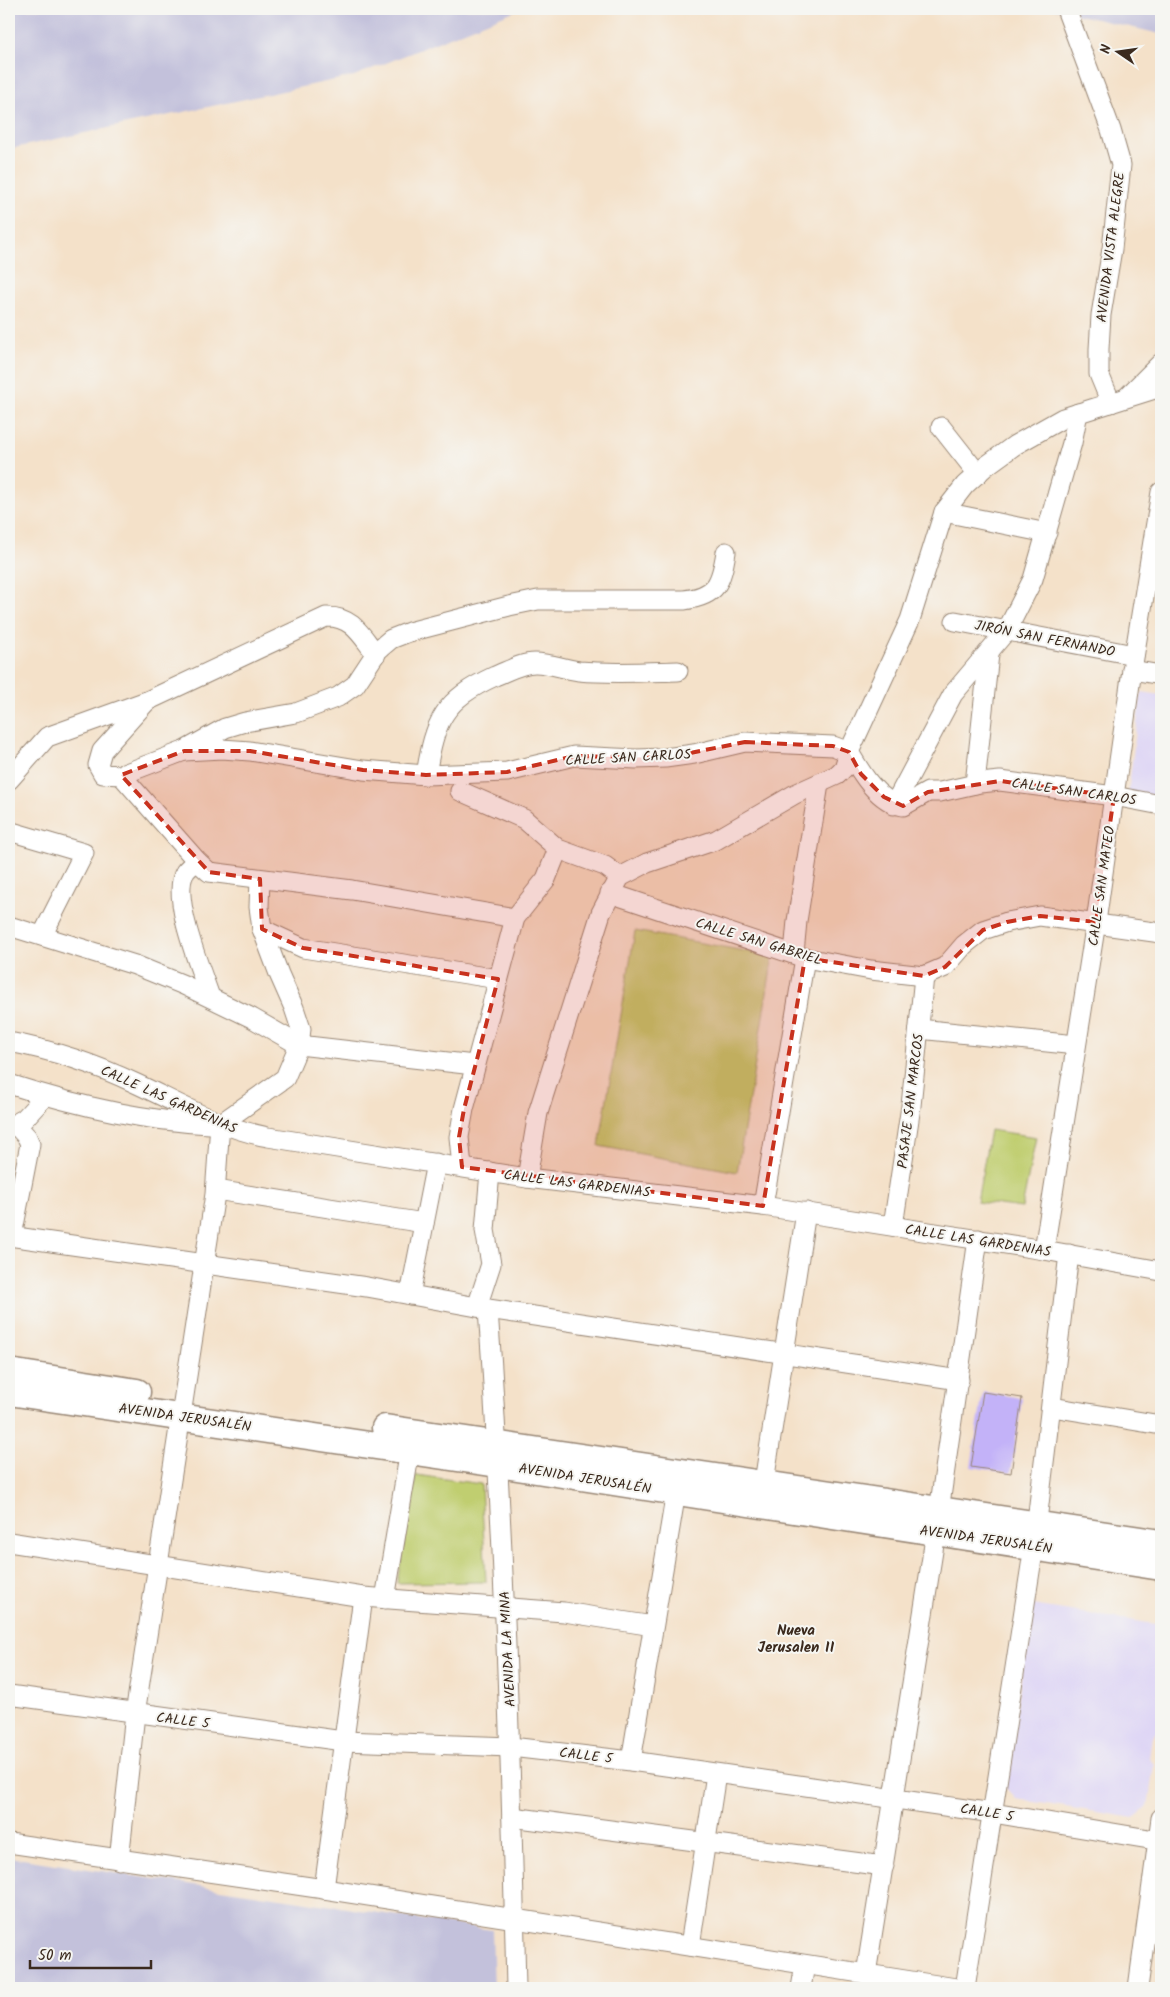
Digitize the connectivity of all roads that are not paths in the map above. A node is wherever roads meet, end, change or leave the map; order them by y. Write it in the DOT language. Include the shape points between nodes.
graph roads {
  1 [pos="1066,9"];
  2 [pos="1161,364"];
  3 [pos="1161,387"];
  4 [pos="1118,401"];
  5 [pos="1078,413"];
  6 [pos="941,427"];
  7 [pos="978,474"];
  8 [pos="1161,492"];
  9 [pos="944,512"];
  10 [pos="1047,533"];
  11 [pos="726,552"];
  12 [pos="955,621"];
  13 [pos="1007,630"];
  14 [pos="376,654"];
  15 [pos="989,654"];
  16 [pos="1133,663"];
  17 [pos="678,671"];
  18 [pos="1161,675"];
  19 [pos="147,701"];
  20 [pos="184,751"];
  21 [pos="849,752"];
  22 [pos="121,775"];
  23 [pos="426,775"];
  24 [pos="9,780"];
  25 [pos="819,784"];
  26 [pos="975,784"];
  27 [pos="460,791"];
  28 [pos="1114,796"];
  29 [pos="894,805"];
  30 [pos="1161,805"];
  31 [pos="9,830"];
  32 [pos="558,849"];
  33 [pos="197,861"];
  34 [pos="620,877"];
  35 [pos="260,879"];
  36 [pos="610,893"];
  37 [pos="515,918"];
  38 [pos="1096,922"];
  39 [pos="9,926"];
  40 [pos="262,929"];
  41 [pos="1161,933"];
  42 [pos="42,936"];
  43 [pos="799,956"];
  44 [pos="924,976"];
  45 [pos="498,979"];
  46 [pos="210,997"];
  47 [pos="919,1029"];
  48 [pos="9,1042"];
  49 [pos="299,1045"];
  50 [pos="1076,1045"];
  51 [pos="474,1066"];
  52 [pos="9,1084"];
  53 [pos="45,1096"];
  54 [pos="220,1124"];
  55 [pos="12,1126"];
  56 [pos="436,1163"];
  57 [pos="462,1167"];
  58 [pos="490,1172"];
  59 [pos="527,1178"];
  60 [pos="216,1190"];
  61 [pos="763,1206"];
  62 [pos="806,1212"];
  63 [pos="424,1223"];
  64 [pos="893,1226"];
  65 [pos="10,1236"];
  66 [pos="978,1239"];
  67 [pos="1044,1250"];
  68 [pos="1070,1254"];
  69 [pos="203,1265"];
  70 [pos="1161,1271"];
  71 [pos="410,1295"];
  72 [pos="482,1308"];
  73 [pos="784,1354"];
  74 [pos="9,1372"];
  75 [pos="959,1380"];
  76 [pos="9,1392"];
  77 [pos="181,1407"];
  78 [pos="1052,1407"];
  79 [pos="1161,1425"];
  80 [pos="410,1450"];
  81 [pos="498,1454"];
  82 [pos="676,1492"];
  83 [pos="762,1495"];
  84 [pos="938,1522"];
  85 [pos="1036,1535"];
  86 [pos="9,1542"];
  87 [pos="1161,1543"];
  88 [pos="158,1565"];
  89 [pos="1161,1567"];
  90 [pos="363,1598"];
  91 [pos="385,1599"];
  92 [pos="505,1607"];
  93 [pos="653,1626"];
  94 [pos="9,1695"];
  95 [pos="135,1714"];
  96 [pos="343,1741"];
  97 [pos="511,1747"];
  98 [pos="631,1760"];
  99 [pos="716,1774"];
  100 [pos="895,1798"];
  101 [pos="993,1813"];
  102 [pos="512,1817"];
  103 [pos="1161,1818"];
  104 [pos="1160,1840"];
  105 [pos="706,1841"];
  106 [pos="9,1843"];
  107 [pos="119,1860"];
  108 [pos="884,1866"];
  109 [pos="324,1890"];
  110 [pos="514,1920"];
  111 [pos="690,1946"];
  112 [pos="805,1965"];
  113 [pos="866,1974"];
  114 [pos="516,1988"];
  115 [pos="801,1988"];
  116 [pos="956,1988"];
  117 [pos="965,1988"];
  118 [pos="1138,1988"];
  1 -- 4 [label="street, AVENIDA VISTA ALEGRE" via="1121,165 1099,349 1099,374"];
  2 -- 4 [label="street"];
  3 -- 4 [label="street"];
  4 -- 5 [label="street"];
  5 -- 7 [label="street" via="1037,432"];
  5 -- 10 [label="street"];
  6 -- 7 [label="street"];
  7 -- 9 [label="street"];
  8 -- 16 [label="street, CALLE SAN MATEO"];
  9 -- 10 [label="street"];
  9 -- 21 [label="street" via="910,620"];
  10 -- 13 [label="street" via="1033,579"];
  11 -- 14 [label="street" via="720,582 711,593 700,598 538,600 408,632 391,639"];
  12 -- 13 [label="street, JIRÓN SAN FERNANDO"];
  13 -- 15 [label="street"];
  13 -- 16 [label="street, JIRÓN SAN FERNANDO"];
  14 -- 19 [label="street" via="348,622 340,617 326,617"];
  14 -- 20 [label="street" via="356,685 338,697 296,713 225,728"];
  15 -- 26 [label="street"];
  15 -- 29 [label="street" via="953,694"];
  16 -- 18 [label="street, JIRÓN SAN FERNANDO"];
  16 -- 28 [label="street, CALLE SAN MATEO"];
  17 -- 23 [label="street" via="580,671 533,663 519,666 463,692 448,707 440,719"];
  19 -- 22 [label="street" via="102,751 98,765 103,774"];
  19 -- 24 [label="street" via="47,737"];
  20 -- 22 [label="street"];
  20 -- 23 [label="street, CALLE SAN CARLOS" via="250,751 363,770"];
  21 -- 23 [label="street, CALLE SAN CARLOS" via="833,746 745,742 665,758 574,756 507,772"];
  21 -- 25 [label="street" via="844,768 837,776"];
  21 -- 29 [label="street" via="861,774"];
  22 -- 33 [label="street"];
  25 -- 34 [label="street" via="795,794 716,840 647,863"];
  25 -- 43 [label="street" via="796,921"];
  26 -- 28 [label="street, CALLE SAN CARLOS" via="1018,782"];
  26 -- 29 [label="street, CALLE SAN CARLOS" via="928,792 903,806"];
  27 -- 32 [label="street" via="524,819"];
  28 -- 30 [label="street, CALLE SAN CARLOS"];
  28 -- 38 [label="street, CALLE SAN MATEO"];
  31 -- 42 [label="street" via="84,853"];
  32 -- 34 [label="street" via="605,866"];
  32 -- 37 [label="street" via="546,879"];
  33 -- 35 [label="street" via="209,872"];
  33 -- 46 [label="street" via="184,872 180,892 184,918"];
  34 -- 36 [label="street"];
  35 -- 37 [label="street" via="352,890"];
  35 -- 40 [label="street"];
  36 -- 43 [label="street, CALLE SAN GABRIEL"];
  36 -- 59 [label="street" via="538,1113"];
  37 -- 45 [label="street"];
  38 -- 41 [label="street"];
  38 -- 44 [label="street" via="1040,916 1007,922 983,930 964,945 945,967"];
  38 -- 50 [label="street, CALLE SAN MATEO"];
  39 -- 42 [label="street"];
  40 -- 45 [label="street" via="303,948"];
  40 -- 49 [label="street" via="301,1029"];
  42 -- 46 [label="street" via="135,965"];
  43 -- 44 [label="street, CALLE SAN GABRIEL"];
  43 -- 61 [label="street"];
  44 -- 47 [label="street, PASAJE SAN MARCOS"];
  45 -- 51 [label="street"];
  46 -- 49 [label="street"];
  47 -- 50 [label="street"];
  47 -- 64 [label="street, PASAJE SAN MARCOS"];
  48 -- 54 [label="street, CALLE LAS GARDENIAS" via="98,1067"];
  49 -- 51 [label="street"];
  49 -- 54 [label="street" via="285,1078"];
  50 -- 67 [label="street, CALLE SAN MATEO"];
  51 -- 57 [label="street" via="459,1137"];
  52 -- 53 [label="street"];
  53 -- 54 [label="street" via="174,1122"];
  53 -- 55 [label="street" via="24,1119"];
  54 -- 56 [label="street, CALLE LAS GARDENIAS" via="268,1138"];
  54 -- 60 [label="street"];
  55 -- 65 [label="street" via="27,1137 30,1144"];
  56 -- 57 [label="street, CALLE LAS GARDENIAS"];
  56 -- 63 [label="street"];
  57 -- 58 [label="street, CALLE LAS GARDENIAS"];
  58 -- 59 [label="street, CALLE LAS GARDENIAS"];
  58 -- 72 [label="street" via="486,1230 491,1264"];
  59 -- 61 [label="street, CALLE LAS GARDENIAS"];
  60 -- 63 [label="street"];
  60 -- 69 [label="street"];
  61 -- 62 [label="street, CALLE LAS GARDENIAS"];
  62 -- 64 [label="street, CALLE LAS GARDENIAS"];
  62 -- 73 [label="street"];
  63 -- 71 [label="street"];
  64 -- 66 [label="street, CALLE LAS GARDENIAS"];
  65 -- 69 [label="street"];
  66 -- 67 [label="street, CALLE LAS GARDENIAS"];
  66 -- 75 [label="street"];
  67 -- 68 [label="street, CALLE LAS GARDENIAS"];
  68 -- 70 [label="street, CALLE LAS GARDENIAS"];
  68 -- 78 [label="street"];
  69 -- 71 [label="street"];
  69 -- 77 [label="street"];
  71 -- 72 [label="street"];
  72 -- 73 [label="street"];
  72 -- 81 [label="street, AVENIDA LA MINA"];
  73 -- 75 [label="street"];
  73 -- 83 [label="street"];
  74 -- 77 [label="street, AVENIDA JERUSALÉN"];
  75 -- 84 [label="street"];
  76 -- 77 [label="street, AVENIDA JERUSALÉN"];
  77 -- 80 [label="street, AVENIDA JERUSALÉN"];
  77 -- 81 [label="street, AVENIDA JERUSALÉN"];
  77 -- 88 [label="street"];
  78 -- 79 [label="street"];
  78 -- 85 [label="street"];
  80 -- 81 [label="street, AVENIDA JERUSALÉN"];
  80 -- 91 [label="street"];
  81 -- 82 [label="street, AVENIDA JERUSALÉN"];
  81 -- 83 [label="street, AVENIDA JERUSALÉN"];
  81 -- 92 [label="street, AVENIDA LA MINA"];
  82 -- 83 [label="street, AVENIDA JERUSALÉN"];
  82 -- 93 [label="street"];
  83 -- 84 [label="street, AVENIDA JERUSALÉN"];
  84 -- 85 [label="street, AVENIDA JERUSALÉN"];
  84 -- 100 [label="street"];
  85 -- 87 [label="street, AVENIDA JERUSALÉN"];
  85 -- 89 [label="street, AVENIDA JERUSALÉN"];
  85 -- 101 [label="street"];
  86 -- 88 [label="street"];
  88 -- 90 [label="street"];
  88 -- 95 [label="street"];
  90 -- 91 [label="street"];
  90 -- 96 [label="street"];
  91 -- 92 [label="street"];
  92 -- 93 [label="street" via="564,1612"];
  92 -- 97 [label="street, AVENIDA LA MINA"];
  93 -- 98 [label="street"];
  94 -- 95 [label="street, CALLE 5"];
  95 -- 96 [label="street, CALLE 5"];
  95 -- 107 [label="street"];
  96 -- 97 [label="street, CALLE 5"];
  96 -- 109 [label="street"];
  97 -- 98 [label="street, CALLE 5"];
  97 -- 102 [label="street, AVENIDA LA MINA"];
  98 -- 99 [label="street, CALLE 5"];
  99 -- 100 [label="street, CALLE 5"];
  99 -- 105 [label="street"];
  100 -- 101 [label="street, CALLE 5"];
  100 -- 108 [label="street"];
  101 -- 104 [label="street, CALLE 5"];
  101 -- 117 [label="street"];
  102 -- 105 [label="street"];
  102 -- 110 [label="street, AVENIDA LA MINA"];
  103 -- 104 [label="street"];
  104 -- 118 [label="street"];
  105 -- 108 [label="street"];
  105 -- 111 [label="street"];
  106 -- 107 [label="street"];
  107 -- 109 [label="street"];
  108 -- 113 [label="street"];
  109 -- 110 [label="street"];
  110 -- 111 [label="street"];
  110 -- 114 [label="street, AVENIDA LA MINA"];
  111 -- 112 [label="street"];
  112 -- 113 [label="street"];
  112 -- 115 [label="street"];
  113 -- 116 [label="street"];
}
